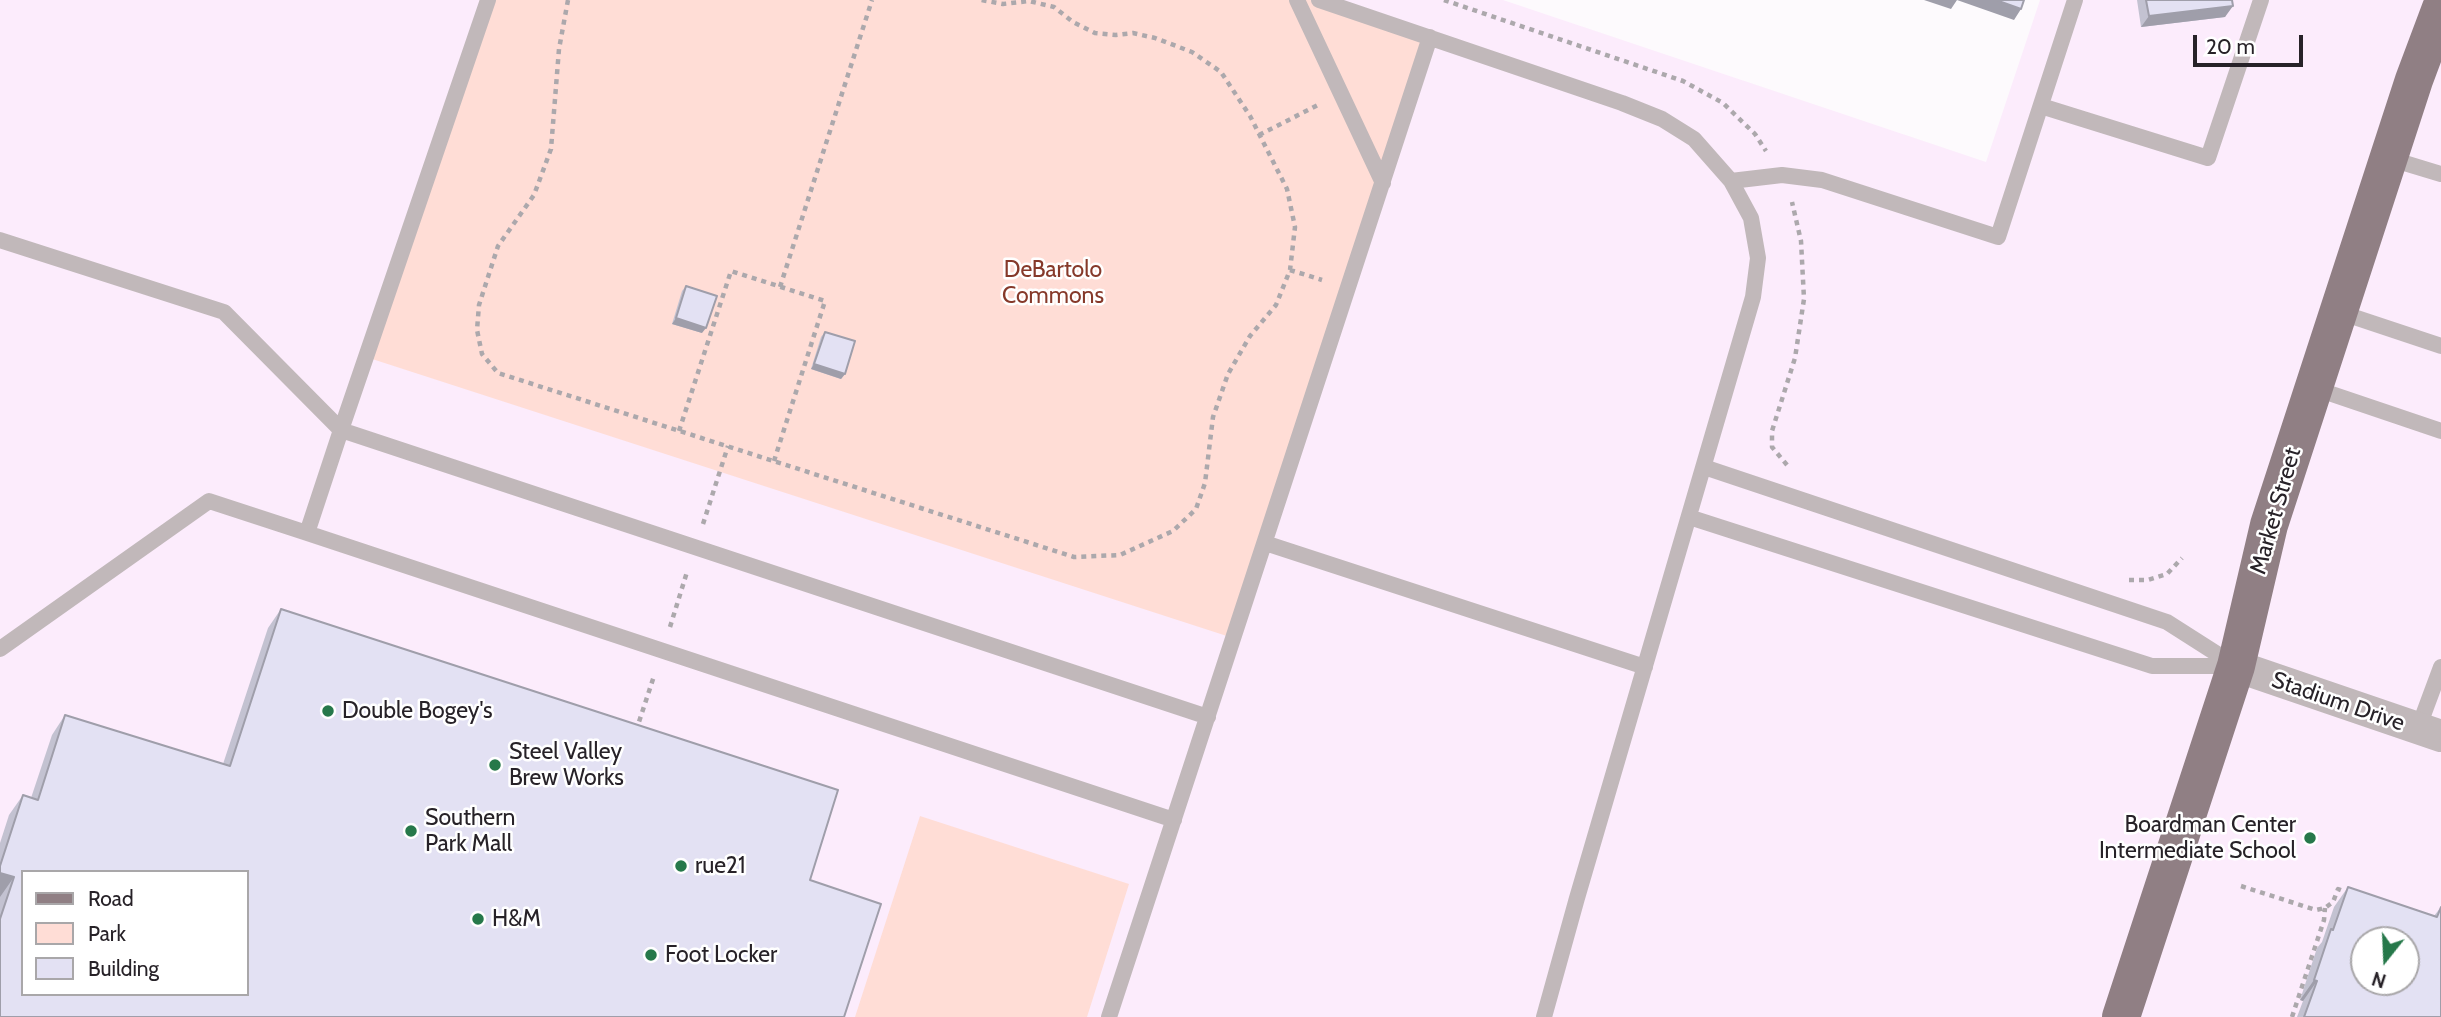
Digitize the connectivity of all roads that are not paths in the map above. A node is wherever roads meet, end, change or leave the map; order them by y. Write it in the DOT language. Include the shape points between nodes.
graph roads {
  1 [pos="488,0"];
  2 [pos="1297,0"];
  3 [pos="1319,0"];
  4 [pos="2076,0"];
  5 [pos="2262,0"];
  6 [pos="2441,8"];
  7 [pos="1430,37"];
  8 [pos="2041,106"];
  9 [pos="2389,158"];
  10 [pos="2441,174"];
  11 [pos="1731,181"];
  12 [pos="1383,183"];
  13 [pos="0,240"];
  14 [pos="2339,312"];
  15 [pos="2441,346"];
  16 [pos="2314,388"];
  17 [pos="341,430"];
  18 [pos="2441,431"];
  19 [pos="1704,467"];
  20 [pos="1689,517"];
  21 [pos="307,533"];
  22 [pos="1265,543"];
  23 [pos="0,649"];
  24 [pos="2236,666"];
  25 [pos="1645,667"];
  26 [pos="2441,667"];
  27 [pos="1208,717"];
  28 [pos="2429,733"];
  29 [pos="1174,820"];
  30 [pos="1109,1017"];
  31 [pos="1544,1017"];
  32 [pos="2121,1017"];
  1 -- 17 [label="lane"];
  2 -- 12 [label="lane"];
  3 -- 7 [label="lane"];
  4 -- 8 [label="lane"];
  5 -- 8 [label="lane" via="2208,158"];
  6 -- 9 [label="main road, Market Street" via="2424,68"];
  7 -- 11 [label="lane" via="1662,119 1694,139"];
  7 -- 12 [label="lane"];
  8 -- 11 [label="lane" via="1998,237 1822,180 1782,175"];
  9 -- 10 [label="lane"];
  9 -- 14 [label="main road, Market Street"];
  11 -- 19 [label="lane" via="1751,218 1758,258 1753,297"];
  12 -- 22 [label="lane"];
  13 -- 17 [label="lane" via="224,312"];
  14 -- 15 [label="lane"];
  14 -- 16 [label="main road, Market Street"];
  16 -- 18 [label="lane"];
  16 -- 24 [label="main road, Market Street" via="2269,526"];
  17 -- 21 [label="lane"];
  17 -- 27 [label="lane"];
  19 -- 20 [label="lane"];
  19 -- 24 [label="lane" via="2167,622"];
  20 -- 24 [label="lane" via="2152,666"];
  20 -- 25 [label="lane"];
  21 -- 23 [label="lane" via="209,501"];
  21 -- 29 [label="lane"];
  22 -- 25 [label="lane"];
  22 -- 27 [label="lane"];
  24 -- 28 [label="street, Stadium Drive"];
  24 -- 32 [label="main road, Market Street"];
  25 -- 31 [label="lane"];
  26 -- 28 [label="lane"];
  27 -- 29 [label="lane"];
  29 -- 30 [label="lane"];
}
